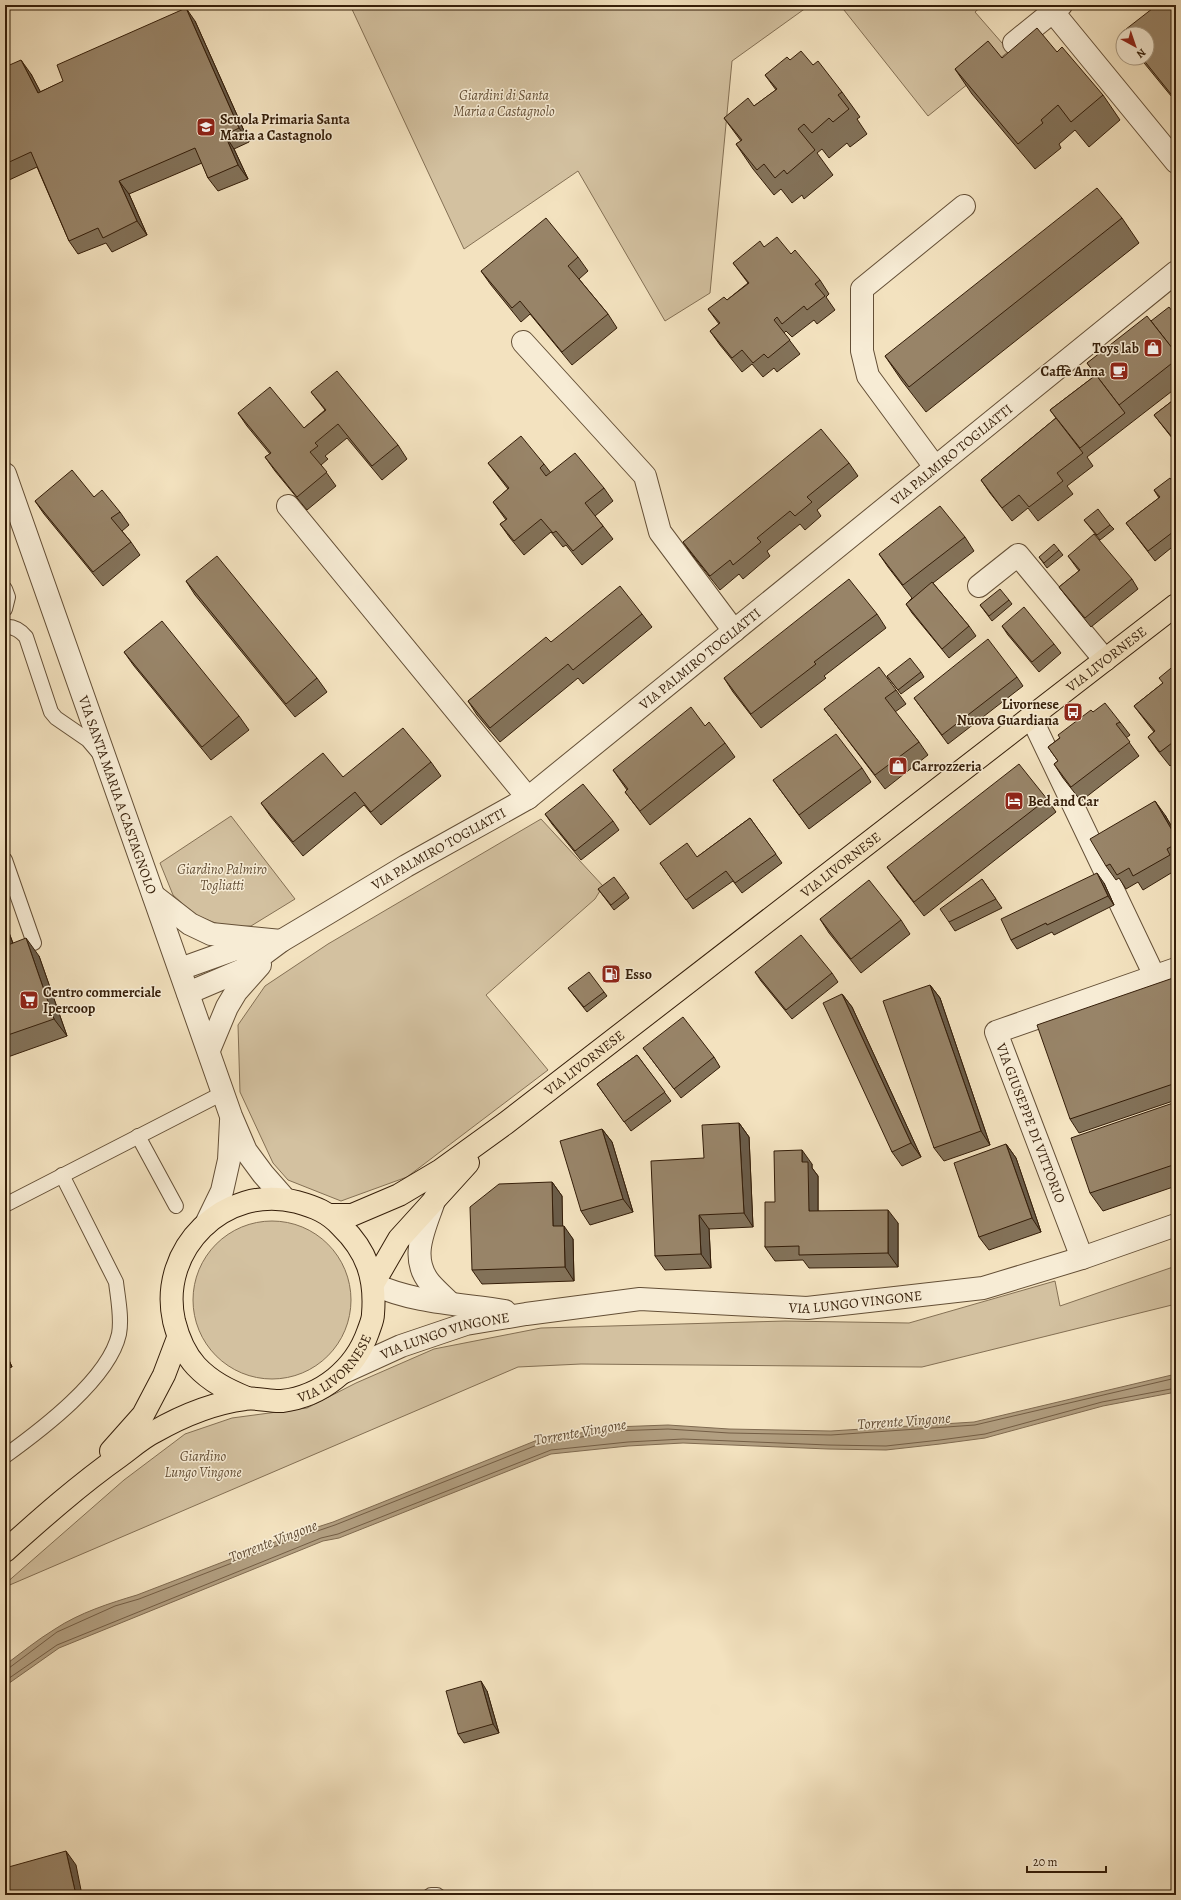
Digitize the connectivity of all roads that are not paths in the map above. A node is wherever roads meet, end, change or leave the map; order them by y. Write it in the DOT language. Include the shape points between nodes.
graph roads {
  1 [pos="1057,8"];
  2 [pos="1014,43"];
  3 [pos="1176,162"];
  4 [pos="964,206"];
  5 [pos="1176,272"];
  6 [pos="523,342"];
  7 [pos="935,467"];
  8 [pos="5,474"];
  9 [pos="288,506"];
  10 [pos="980,586"];
  11 [pos="5,589"];
  12 [pos="1176,605"];
  13 [pos="5,608"];
  14 [pos="5,627"];
  15 [pos="734,631"];
  16 [pos="1105,660"];
  17 [pos="1030,717"];
  18 [pos="106,760"];
  19 [pos="528,798"];
  20 [pos="5,860"];
  21 [pos="154,896"];
  22 [pos="281,941"];
  23 [pos="34,943"];
  24 [pos="180,969"];
  25 [pos="1176,969"];
  26 [pos="1155,977"];
  27 [pos="188,993"];
  28 [pos="208,1050"];
  29 [pos="223,1092"];
  30 [pos="231,1116"];
  31 [pos="506,1123"];
  32 [pos="138,1136"];
  33 [pos="62,1175"];
  34 [pos="435,1197"];
  35 [pos="285,1199"];
  36 [pos="5,1204"];
  37 [pos="176,1206"];
  38 [pos="330,1214"];
  39 [pos="206,1224"];
  40 [pos="1176,1225"];
  41 [pos="1082,1258"];
  42 [pos="373,1284"];
  43 [pos="450,1303"];
  44 [pos="526,1314"];
  45 [pos="178,1338"];
  46 [pos="344,1372"];
  47 [pos="247,1398"];
  48 [pos="5,1456"];
  49 [pos="86,1480"];
  50 [pos="5,1551"];
  51 [pos="432,1895"];
  52 [pos="437,1895"];
  1 -- 2 [label="street"];
  1 -- 3 [label="street"];
  4 -- 7 [label="street" via="862,290 862,351 868,376"];
  5 -- 7 [label="street, VIA PALMIRO TOGLIATTI"];
  6 -- 15 [label="street" via="645,476 660,532"];
  7 -- 15 [label="street, VIA PALMIRO TOGLIATTI"];
  8 -- 18 [label="street, VIA SANTA MARIA A CASTAGNOLO"];
  9 -- 19 [label="street"];
  10 -- 16 [label="street" via="1018,555"];
  11 -- 13 [label="lane" via="8,598"];
  12 -- 16 [label="main road, VIA LIVORNESE"];
  14 -- 18 [label="lane" via="14,627 26,637 51,712 88,740"];
  15 -- 19 [label="street, VIA PALMIRO TOGLIATTI"];
  16 -- 17 [label="main road, VIA LIVORNESE"];
  17 -- 26 [label="street"];
  17 -- 31 [label="main road, VIA LIVORNESE"];
  18 -- 21 [label="street, VIA SANTA MARIA A CASTAGNOLO"];
  19 -- 22 [label="street, VIA PALMIRO TOGLIATTI" via="406,866"];
  20 -- 23 [label="lane"];
  21 -- 22 [label="street" via="190,924 211,934"];
  21 -- 24 [label="street, VIA SANTA MARIA A CASTAGNOLO"];
  22 -- 24 [label="street" via="233,950"];
  22 -- 27 [label="street, VIA PALMIRO TOGLIATTI" via="242,970"];
  22 -- 28 [label="street" via="236,992"];
  24 -- 27 [label="street, VIA SANTA MARIA A CASTAGNOLO"];
  25 -- 26 [label="street, VIA GIUSEPPE DI VITTORIO"];
  26 -- 41 [label="street, VIA GIUSEPPE DI VITTORIO" via="996,1032"];
  27 -- 28 [label="street, VIA SANTA MARIA A CASTAGNOLO"];
  28 -- 29 [label="street, VIA SANTA MARIA A CASTAGNOLO"];
  29 -- 30 [label="street, VIA SANTA MARIA A CASTAGNOLO"];
  29 -- 32 [label="lane"];
  30 -- 35 [label="street, VIA SANTA MARIA A CASTAGNOLO" via="246,1151"];
  30 -- 39 [label="street, VIA SANTA MARIA A CASTAGNOLO" via="229,1160 222,1191"];
  31 -- 34 [label="main road, VIA LIVORNESE"];
  31 -- 38 [label="main road, VIA LIVORNESE" via="441,1170 399,1195 352,1215"];
  32 -- 33 [label="lane"];
  32 -- 37 [label="lane"];
  33 -- 36 [label="lane"];
  33 -- 48 [label="lane" via="116,1282 119,1334 114,1349 86,1388 35,1434"];
  34 -- 42 [label="main road, VIA LIVORNESE" via="399,1239"];
  34 -- 43 [label="street" via="419,1246 420,1265 429,1282"];
  35 -- 38 [label="main road, VIA LIVORNESE"];
  35 -- 39 [label="main road, VIA LIVORNESE" via="256,1199 229,1208"];
  38 -- 42 [label="main road, VIA LIVORNESE" via="354,1238 366,1260"];
  39 -- 45 [label="main road, VIA LIVORNESE" via="186,1247 174,1277 172,1308"];
  40 -- 41 [label="street, VIA LUNGO VINGONE"];
  41 -- 44 [label="street, VIA LUNGO VINGONE" via="983,1288 807,1308 640,1299"];
  42 -- 43 [label="street, VIA LUNGO VINGONE" via="392,1293"];
  42 -- 46 [label="main road, VIA LIVORNESE" via="373,1316 368,1332 363,1347"];
  43 -- 44 [label="street, VIA LUNGO VINGONE"];
  44 -- 46 [label="street, VIA LUNGO VINGONE" via="466,1324 401,1346"];
  45 -- 47 [label="main road, VIA LIVORNESE" via="195,1365 218,1386"];
  45 -- 49 [label="main road, VIA LIVORNESE" via="164,1375 143,1415"];
  46 -- 47 [label="main road, VIA LIVORNESE" via="315,1392 282,1401"];
  47 -- 49 [label="main road, VIA LIVORNESE" via="215,1405 152,1433"];
  49 -- 50 [label="main road, VIA LIVORNESE"];
  51 -- 52 [label="lane"];
}
